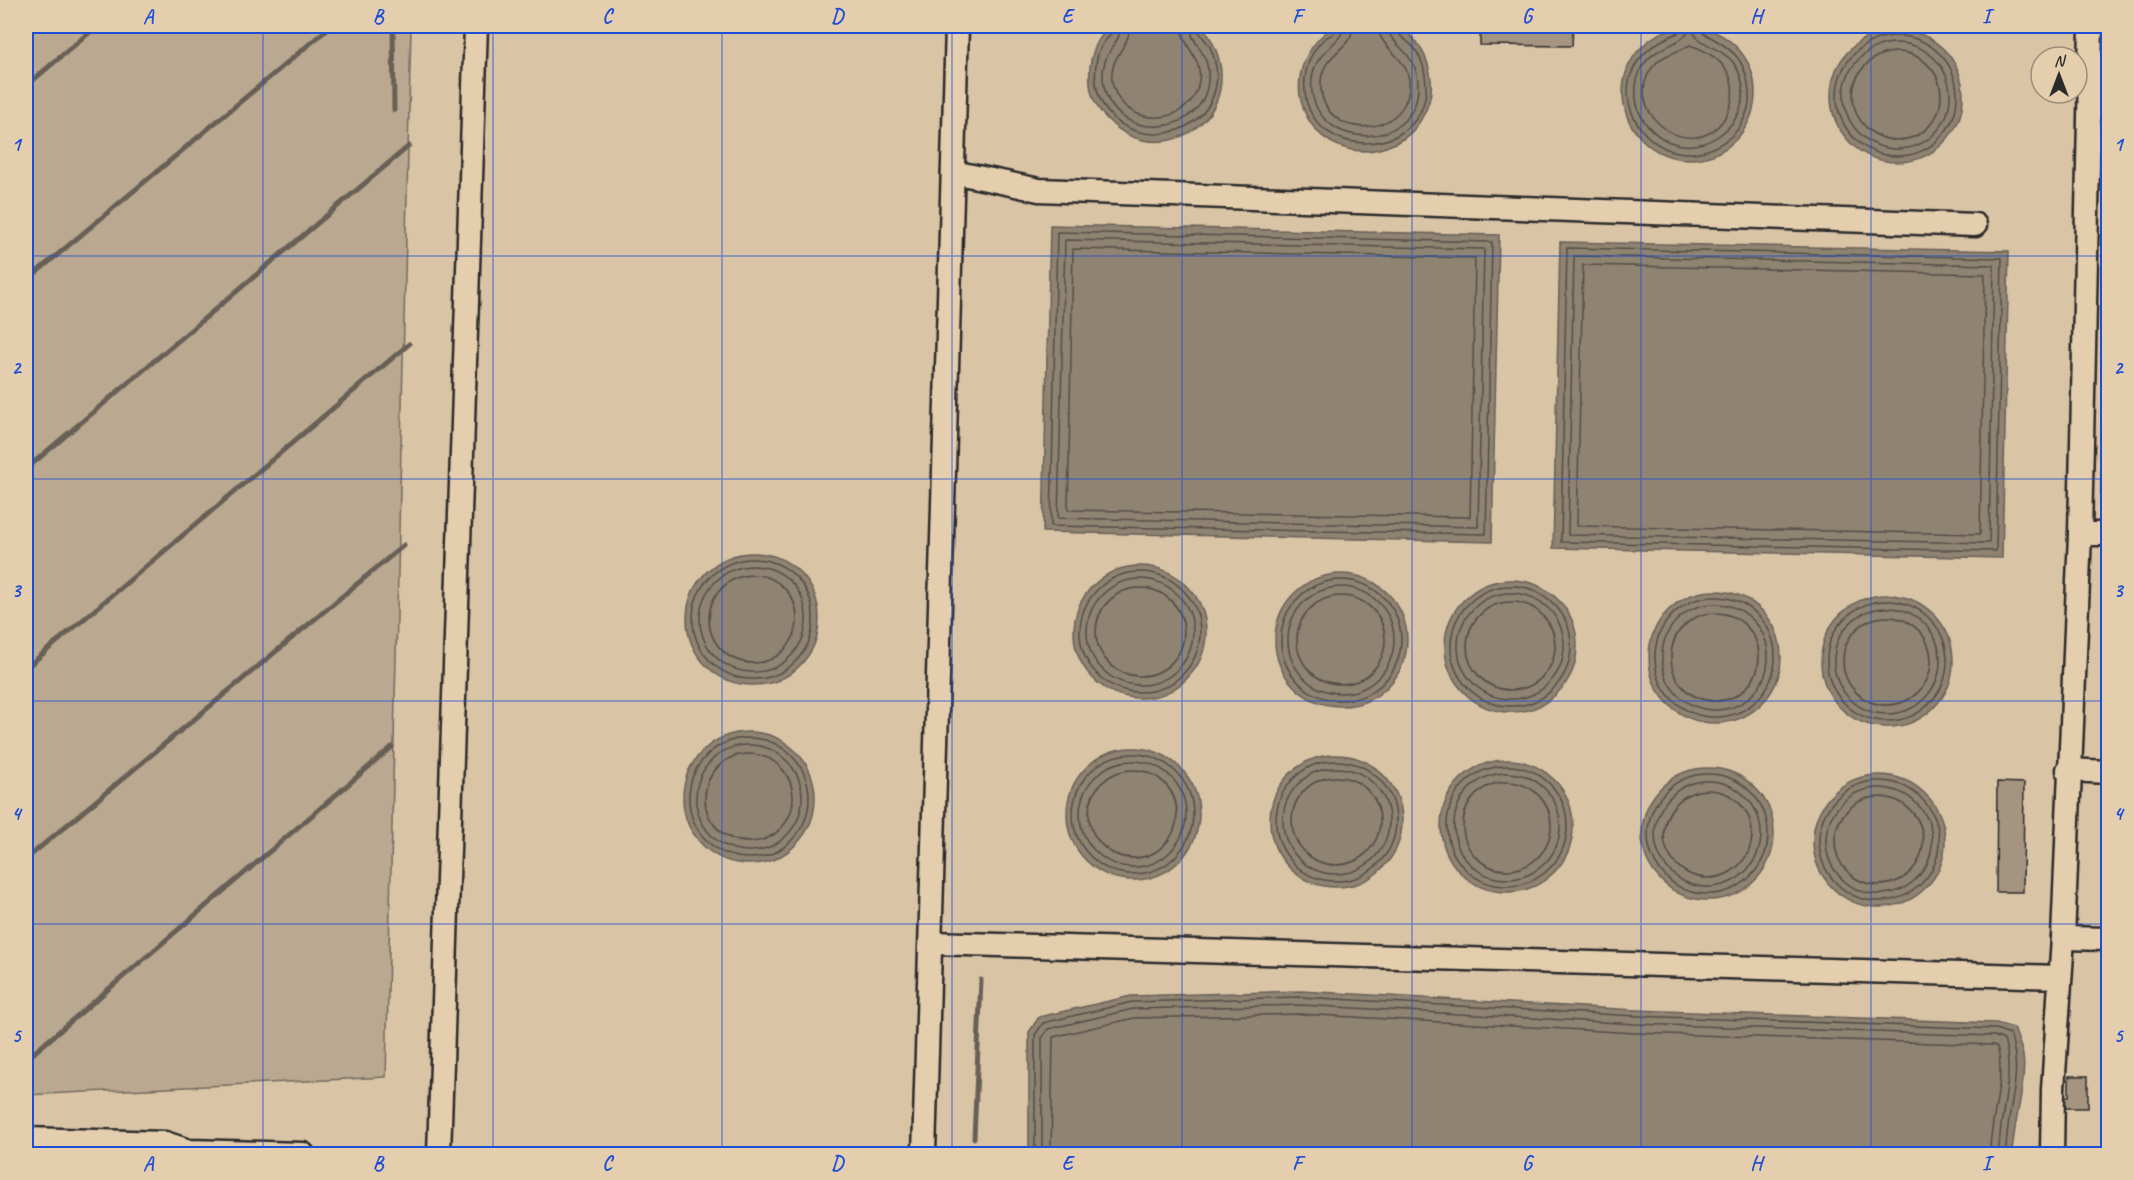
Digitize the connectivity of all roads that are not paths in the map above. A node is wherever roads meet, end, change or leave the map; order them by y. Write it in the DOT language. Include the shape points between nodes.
graph roads {
  1 [pos="476,26"];
  2 [pos="957,26"];
  3 [pos="2091,26"];
  4 [pos="953,172"];
  5 [pos="1975,225"];
  6 [pos="2080,534"];
  7 [pos="2109,534"];
  8 [pos="2068,770"];
  9 [pos="2109,772"];
  10 [pos="2063,938"];
  11 [pos="2109,939"];
  12 [pos="932,943"];
  13 [pos="2060,977"];
  14 [pos="26,1139"];
  15 [pos="303,1155"];
  16 [pos="439,1155"];
  17 [pos="924,1155"];
  18 [pos="2052,1155"];
  1 -- 16 [label="lane"];
  2 -- 4 [label="lane"];
  3 -- 6 [label="lane"];
  4 -- 5 [label="lane" via="1039,190"];
  4 -- 12 [label="lane"];
  6 -- 7 [label="lane"];
  6 -- 8 [label="lane"];
  8 -- 9 [label="lane"];
  8 -- 10 [label="lane"];
  10 -- 11 [label="lane"];
  10 -- 13 [label="lane"];
  12 -- 13 [label="lane"];
  12 -- 17 [label="lane"];
  13 -- 18 [label="lane"];
  14 -- 15 [label="lane" via="165,1143 189,1151"];
}
